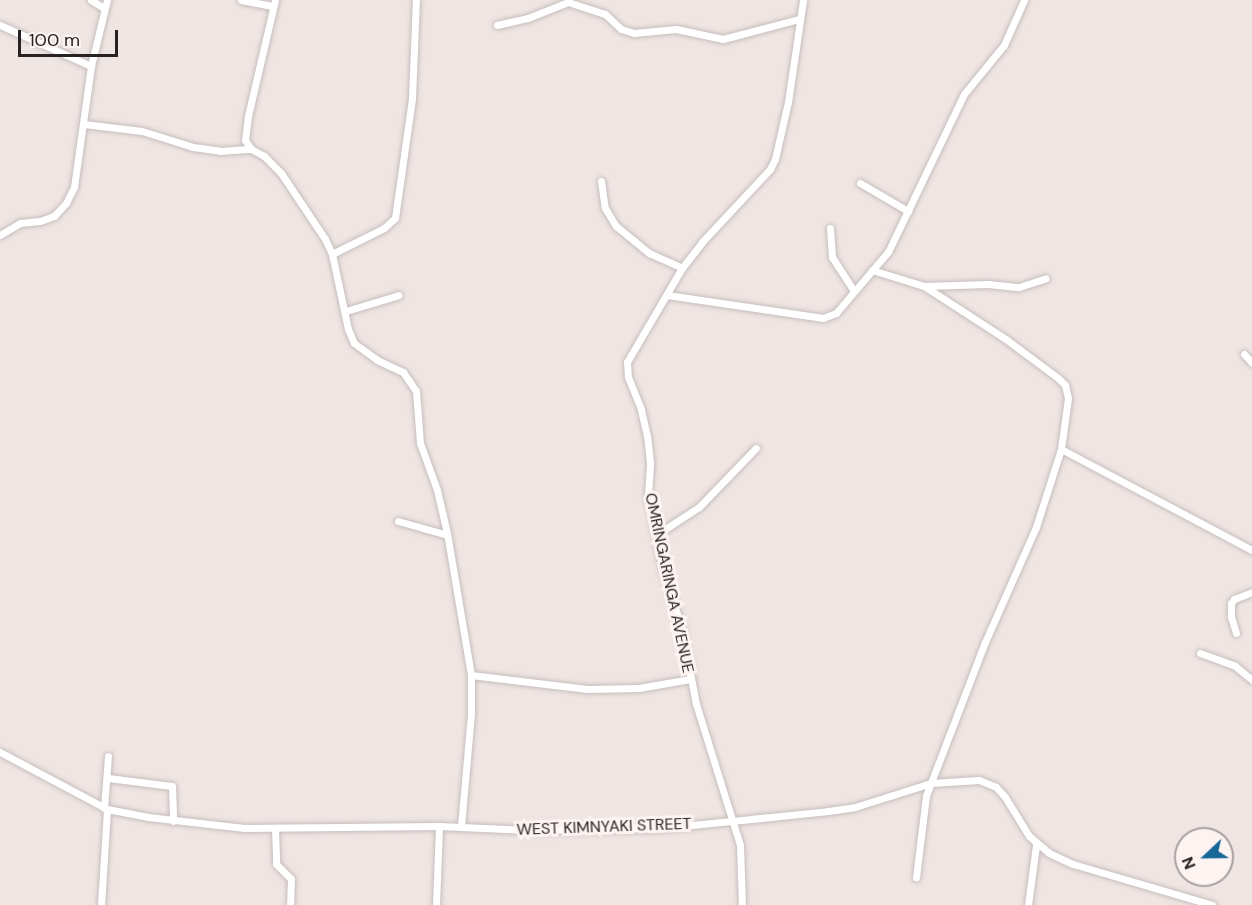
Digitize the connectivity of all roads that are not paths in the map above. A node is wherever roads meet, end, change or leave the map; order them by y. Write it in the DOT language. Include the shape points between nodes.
graph roads {
  1 [pos="91,0"];
  2 [pos="107,0"];
  3 [pos="241,0"];
  4 [pos="417,0"];
  5 [pos="802,0"];
  6 [pos="1024,0"];
  7 [pos="581,2"];
  8 [pos="274,3"];
  9 [pos="104,8"];
  10 [pos="799,19"];
  11 [pos="0,25"];
  12 [pos="497,25"];
  13 [pos="91,66"];
  14 [pos="84,124"];
  15 [pos="251,149"];
  16 [pos="601,180"];
  17 [pos="860,183"];
  18 [pos="908,211"];
  19 [pos="830,228"];
  20 [pos="0,235"];
  21 [pos="332,254"];
  22 [pos="682,268"];
  23 [pos="872,270"];
  24 [pos="1046,278"];
  25 [pos="924,286"];
  26 [pos="854,291"];
  27 [pos="399,295"];
  28 [pos="667,295"];
  29 [pos="346,311"];
  30 [pos="1244,354"];
  31 [pos="1252,363"];
  32 [pos="756,448"];
  33 [pos="1061,449"];
  34 [pos="398,521"];
  35 [pos="447,535"];
  36 [pos="656,535"];
  37 [pos="1252,550"];
  38 [pos="1252,592"];
  39 [pos="1236,633"];
  40 [pos="1200,653"];
  41 [pos="471,675"];
  42 [pos="690,680"];
  43 [pos="1252,680"];
  44 [pos="0,752"];
  45 [pos="108,756"];
  46 [pos="108,778"];
  47 [pos="931,783"];
  48 [pos="106,808"];
  49 [pos="733,820"];
  50 [pos="173,821"];
  51 [pos="439,826"];
  52 [pos="461,827"];
  53 [pos="275,828"];
  54 [pos="1036,845"];
  55 [pos="916,877"];
  56 [pos="101,905"];
  57 [pos="290,905"];
  58 [pos="436,905"];
  59 [pos="742,905"];
  60 [pos="1028,905"];
  61 [pos="1212,905"];
  1 -- 9 [label="street"];
  2 -- 9 [label="street"];
  3 -- 8 [label="street"];
  4 -- 21 [label="street" via="412,99 395,218 384,228"];
  5 -- 10 [label="street, OMRINGARINGA AVENUE"];
  6 -- 18 [label="street" via="1004,45 964,94"];
  7 -- 10 [label="street" via="605,14 621,29 634,33 676,29 723,39"];
  7 -- 12 [label="street" via="568,2"];
  8 -- 15 [label="street" via="245,132"];
  9 -- 13 [label="street"];
  10 -- 22 [label="street, OMRINGARINGA AVENUE" via="788,102 775,159"];
  11 -- 13 [label="street"];
  13 -- 14 [label="street"];
  14 -- 15 [label="street" via="142,131 211,149"];
  14 -- 20 [label="street" via="74,187 66,203 54,216 20,223"];
  15 -- 21 [label="street" via="281,173"];
  16 -- 22 [label="street" via="605,208 616,226 649,253"];
  17 -- 18 [label="street"];
  18 -- 23 [label="street" via="888,252"];
  19 -- 26 [label="street" via="832,257"];
  21 -- 29 [label="street"];
  22 -- 28 [label="street, OMRINGARINGA AVENUE"];
  23 -- 25 [label="street"];
  23 -- 26 [label="street"];
  24 -- 25 [label="street" via="1019,287"];
  25 -- 33 [label="street" via="1042,365 1065,386 1068,398"];
  26 -- 28 [label="street" via="836,312 823,318"];
  27 -- 29 [label="street"];
  28 -- 36 [label="street, OMRINGARINGA AVENUE" via="632,353 627,370 647,436 648,494"];
  29 -- 35 [label="street" via="354,343 403,372 416,391 420,443"];
  30 -- 31 [label="street"];
  32 -- 36 [label="street" via="699,507"];
  33 -- 37 [label="street"];
  33 -- 47 [label="street" via="1036,527 985,642"];
  34 -- 35 [label="street"];
  35 -- 41 [label="street"];
  36 -- 42 [label="street, OMRINGARINGA AVENUE" via="681,626"];
  38 -- 39 [label="street" via="1231,603"];
  40 -- 43 [label="street" via="1235,666"];
  41 -- 42 [label="street" via="587,689 639,688"];
  41 -- 52 [label="street"];
  42 -- 49 [label="street, OMRINGARINGA AVENUE"];
  44 -- 48 [label="street, WEST KIMNYAKI STREET"];
  45 -- 46 [label="street"];
  46 -- 48 [label="street"];
  46 -- 50 [label="street" via="172,786"];
  47 -- 49 [label="street, WEST KIMNYAKI STREET" via="855,807"];
  47 -- 54 [label="street, WEST KIMNYAKI STREET" via="962,779 987,782 1005,797"];
  47 -- 55 [label="street" via="924,805"];
  48 -- 50 [label="street, WEST KIMNYAKI STREET"];
  48 -- 56 [label="street"];
  49 -- 52 [label="street, WEST KIMNYAKI STREET" via="662,828"];
  49 -- 59 [label="street, OMRINGARINGA AVENUE" via="742,858"];
  50 -- 53 [label="street, WEST KIMNYAKI STREET"];
  51 -- 52 [label="street, WEST KIMNYAKI STREET"];
  51 -- 53 [label="street, WEST KIMNYAKI STREET"];
  51 -- 58 [label="street"];
  53 -- 57 [label="street" via="276,864 291,879"];
  54 -- 60 [label="street"];
  54 -- 61 [label="street, WEST KIMNYAKI STREET" via="1073,864"];
}
